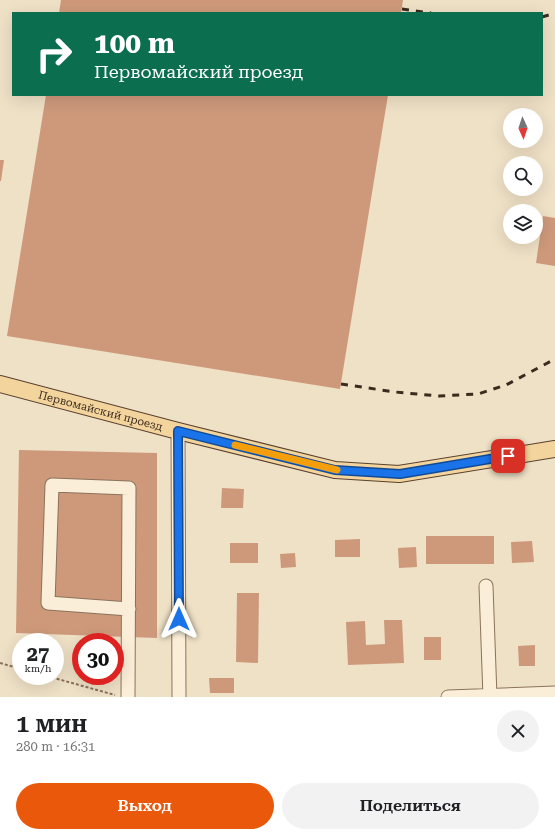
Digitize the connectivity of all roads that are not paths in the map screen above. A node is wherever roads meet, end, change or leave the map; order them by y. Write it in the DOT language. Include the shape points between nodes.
graph roads {
  1 [pos="0,384"];
  2 [pos="178,431"];
  3 [pos="555,449"];
  4 [pos="486,586"];
  5 [pos="129,609"];
  6 [pos="555,693"];
  7 [pos="490,696"];
  8 [pos="128,697"];
  9 [pos="179,697"];
  10 [pos="448,697"];
  1 -- 2 [label="main road, Первомайский проезд"];
  2 -- 3 [label="main road, Первомайский проезд" via="335,470 400,474"];
  2 -- 9 [label="street"];
  4 -- 7 [label="street"];
  5 -- 5 [label="street" via="129,488 52,485 48,603"];
  5 -- 8 [label="street"];
  6 -- 7 [label="street"];
  7 -- 10 [label="street"];
}
